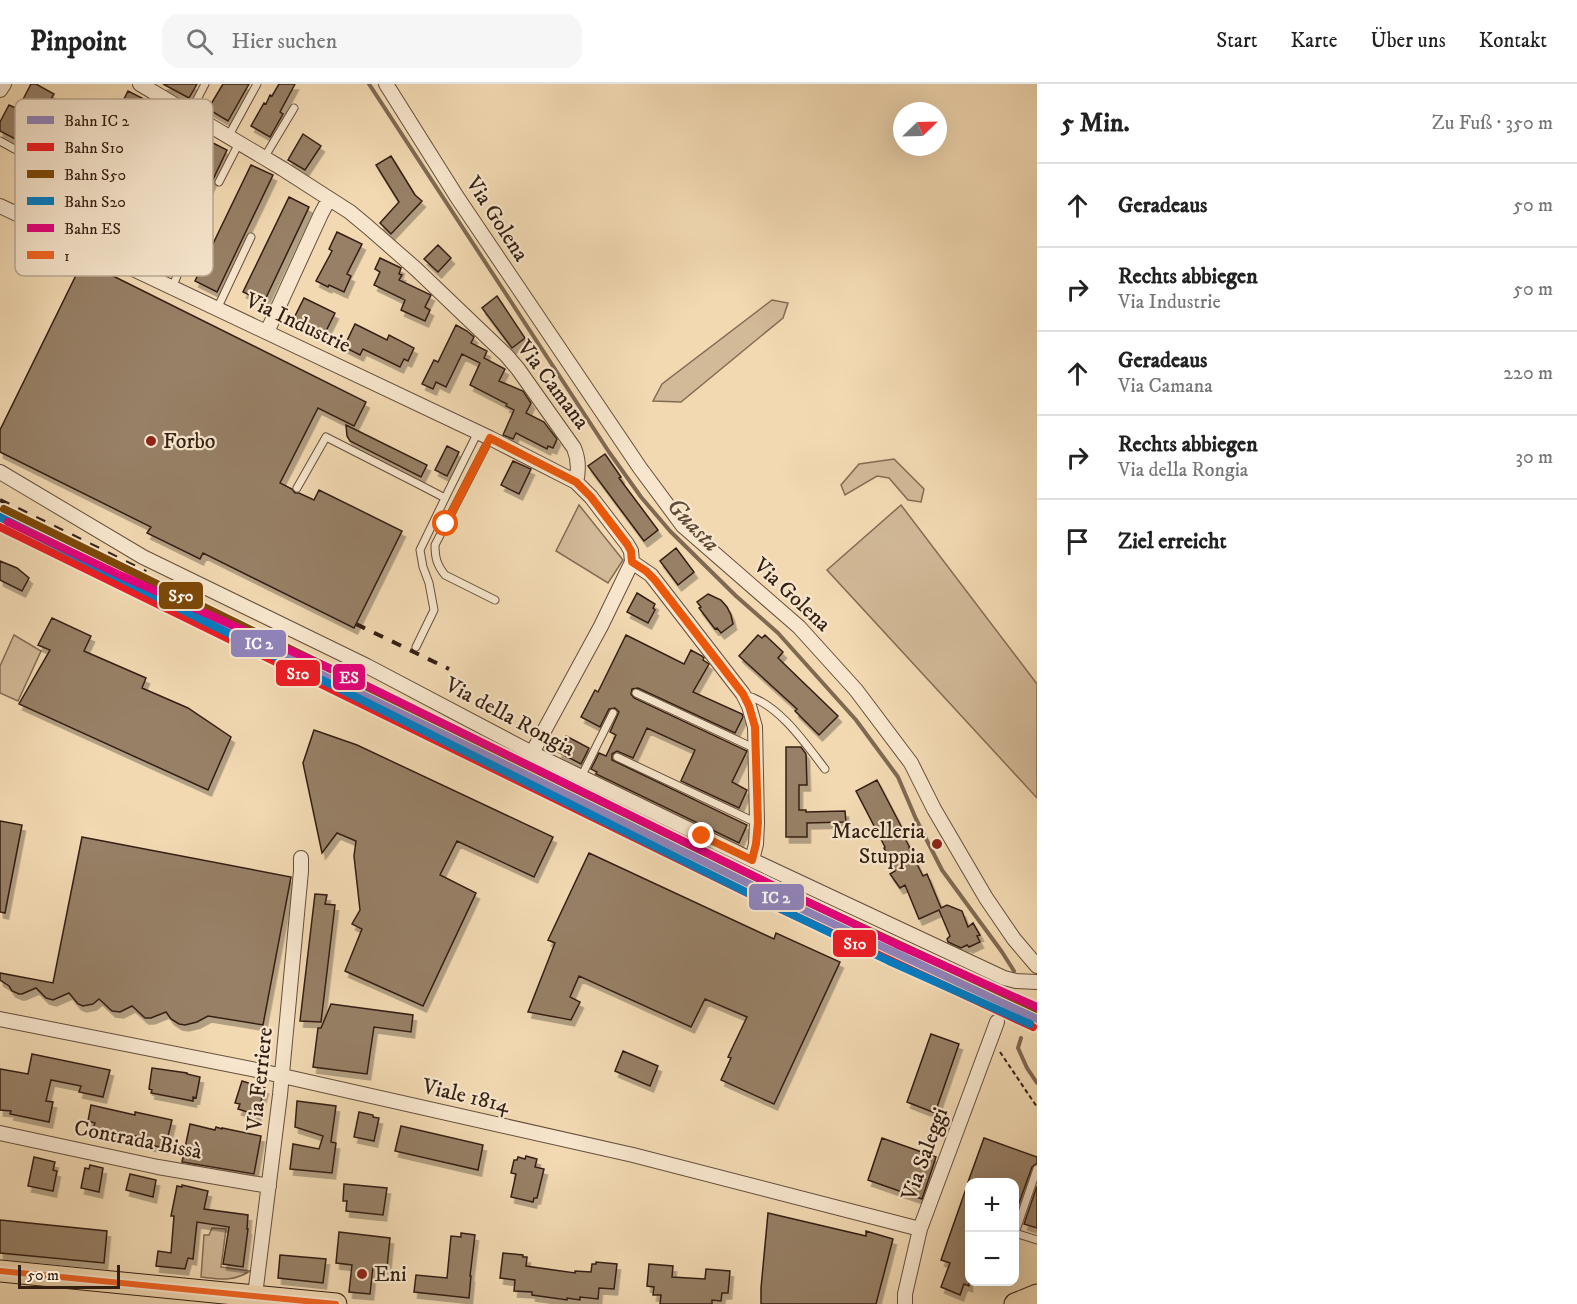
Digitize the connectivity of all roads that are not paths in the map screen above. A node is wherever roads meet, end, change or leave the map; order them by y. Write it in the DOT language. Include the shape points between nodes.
graph roads {
  1 [pos="4,84"];
  2 [pos="140,84"];
  3 [pos="205,84"];
  4 [pos="257,84"];
  5 [pos="386,84"];
  6 [pos="0,90"];
  7 [pos="166,99"];
  8 [pos="198,99"];
  9 [pos="294,108"];
  10 [pos="213,127"];
  11 [pos="233,140"];
  12 [pos="0,141"];
  13 [pos="15,149"];
  14 [pos="264,158"];
  15 [pos="219,182"];
  16 [pos="329,199"];
  17 [pos="0,206"];
  18 [pos="15,213"];
  19 [pos="251,237"];
  20 [pos="147,276"];
  21 [pos="177,276"];
  22 [pos="172,288"];
  23 [pos="217,309"];
  24 [pos="267,332"];
  25 [pos="484,435"];
  26 [pos="0,472"];
  27 [pos="576,482"];
  28 [pos="297,488"];
  29 [pos="445,498"];
  30 [pos="632,562"];
  31 [pos="495,600"];
  32 [pos="416,647"];
  33 [pos="636,693"];
  34 [pos="743,694"];
  35 [pos="613,713"];
  36 [pos="756,749"];
  37 [pos="532,753"];
  38 [pos="617,757"];
  39 [pos="825,769"];
  40 [pos="581,777"];
  41 [pos="758,823"];
  42 [pos="301,858"];
  43 [pos="752,860"];
  44 [pos="1037,966"];
  45 [pos="1037,982"];
  46 [pos="0,1019"];
  47 [pos="997,1022"];
  48 [pos="282,1077"];
  49 [pos="0,1133"];
  50 [pos="1037,1169"];
  51 [pos="1034,1185"];
  52 [pos="269,1186"];
  53 [pos="920,1228"];
  54 [pos="1037,1240"];
  55 [pos="0,1271"];
  56 [pos="1037,1295"];
  57 [pos="254,1300"];
  58 [pos="336,1304"];
  59 [pos="905,1304"];
  60 [pos="1015,1304"];
  1 -- 6 [label="street"];
  2 -- 7 [label="street, Via Camana"];
  3 -- 8 [label="lane"];
  4 -- 11 [label="lane"];
  5 -- 44 [label="street, Via Golena" via="639,468 683,526 799,627 856,690 911,763 986,898"];
  9 -- 14 [label="lane"];
  10 -- 11 [label="street, Via Camana"];
  11 -- 14 [label="street, Via Camana"];
  11 -- 15 [label="lane"];
  12 -- 13 [label="lane"];
  14 -- 16 [label="street, Via Camana"];
  16 -- 24 [label="street"];
  16 -- 27 [label="street, Via Camana" via="350,212 416,269 507,356 574,448 579,468"];
  17 -- 18 [label="street, Via Industrie"];
  19 -- 23 [label="lane"];
  20 -- 22 [label="street, Via Industrie"];
  21 -- 22 [label="lane"];
  22 -- 23 [label="street, Via Industrie"];
  23 -- 24 [label="street, Via Industrie"];
  24 -- 25 [label="street, Via Industrie"];
  25 -- 27 [label="street, Via Industrie"];
  25 -- 29 [label="lane"];
  25 -- 31 [label="lane" via="435,545 435,556 445,575"];
  26 -- 37 [label="street, Via della Rongia" via="143,557 366,666"];
  27 -- 30 [label="street" via="627,544"];
  28 -- 29 [label="lane" via="326,437"];
  29 -- 32 [label="lane" via="420,550 434,610"];
  30 -- 34 [label="street" via="651,575"];
  30 -- 37 [label="street"];
  33 -- 36 [label="lane"];
  34 -- 36 [label="street" via="753,716"];
  34 -- 39 [label="lane" via="774,709"];
  35 -- 40 [label="lane"];
  36 -- 41 [label="street"];
  37 -- 40 [label="street, Via della Rongia"];
  38 -- 41 [label="lane"];
  40 -- 43 [label="street, Via della Rongia"];
  41 -- 43 [label="street"];
  42 -- 48 [label="street, Via Ferriere"];
  43 -- 45 [label="street, Via della Rongia" via="1011,983"];
  46 -- 48 [label="street, Viale 1814"];
  47 -- 53 [label="street, Via Saleggi"];
  48 -- 52 [label="street, Via Ferriere"];
  48 -- 53 [label="street, Viale 1814" via="633,1155"];
  49 -- 52 [label="street, Contrada Bissà"];
  50 -- 51 [label="lane"];
  51 -- 54 [label="lane" via="1015,1233"];
  52 -- 57 [label="street, Via Ferriere"];
  53 -- 59 [label="street, Via Saleggi"];
  55 -- 57 [label="main road"];
  56 -- 60 [label="main road"];
  57 -- 58 [label="main road"];
}
